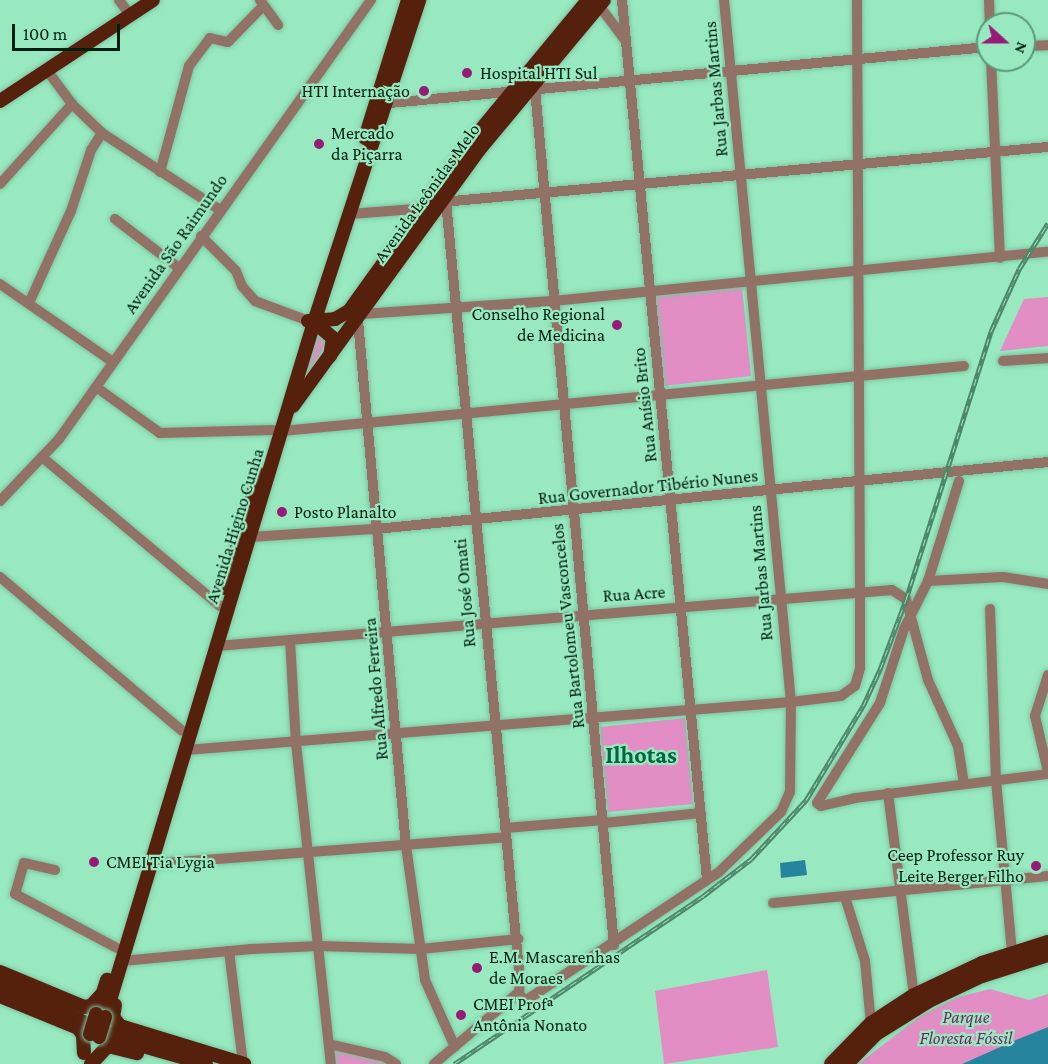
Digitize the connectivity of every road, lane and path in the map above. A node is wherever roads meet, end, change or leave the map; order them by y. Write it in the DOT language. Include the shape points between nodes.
graph roads {
  1 [pos="119,0"];
  2 [pos="153,0"];
  3 [pos="370,0"];
  4 [pos="408,0"];
  5 [pos="419,0"];
  6 [pos="622,0"];
  7 [pos="724,0"];
  8 [pos="857,0"];
  9 [pos="596,1"];
  10 [pos="261,3"];
  11 [pos="130,15"];
  12 [pos="278,25"];
  13 [pos="625,40"];
  14 [pos="976,48"];
  15 [pos="857,61"];
  16 [pos="46,69"];
  17 [pos="992,72"];
  18 [pos="732,73"];
  19 [pos="632,83"];
  20 [pos="531,89"];
  21 [pos="512,91"];
  22 [pos="0,101"];
  23 [pos="72,104"];
  24 [pos="380,104"];
  25 [pos="102,133"];
  26 [pos="1048,147"];
  27 [pos="995,153"];
  28 [pos="857,166"];
  29 [pos="160,172"];
  30 [pos="739,177"];
  31 [pos="0,184"];
  32 [pos="640,186"];
  33 [pos="542,195"];
  34 [pos="444,202"];
  35 [pos="220,210"];
  36 [pos="350,214"];
  37 [pos="425,215"];
  38 [pos="115,219"];
  39 [pos="201,236"];
  40 [pos="1048,252"];
  41 [pos="1000,258"];
  42 [pos="179,268"];
  43 [pos="857,271"];
  44 [pos="750,281"];
  45 [pos="0,284"];
  46 [pos="650,291"];
  47 [pos="553,301"];
  48 [pos="29,303"];
  49 [pos="455,308"];
  50 [pos="360,318"];
  51 [pos="310,321"];
  52 [pos="330,358"];
  53 [pos="1048,358"];
  54 [pos="113,362"];
  55 [pos="1004,362"];
  56 [pos="964,366"];
  57 [pos="858,376"];
  58 [pos="96,387"];
  59 [pos="760,387"];
  60 [pos="661,397"];
  61 [pos="563,406"];
  62 [pos="288,413"];
  63 [pos="466,416"];
  64 [pos="367,422"];
  65 [pos="277,430"];
  66 [pos="42,457"];
  67 [pos="1048,462"];
  68 [pos="959,481"];
  69 [pos="859,482"];
  70 [pos="770,491"];
  71 [pos="0,501"];
  72 [pos="671,502"];
  73 [pos="574,512"];
  74 [pos="475,520"];
  75 [pos="376,529"];
  76 [pos="247,533"];
  77 [pos="0,577"];
  78 [pos="928,580"];
  79 [pos="1048,584"];
  80 [pos="860,592"];
  81 [pos="779,600"];
  82 [pos="220,606"];
  83 [pos="681,608"];
  84 [pos="990,609"];
  85 [pos="584,615"];
  86 [pos="912,615"];
  87 [pos="484,624"];
  88 [pos="388,634"];
  89 [pos="290,640"];
  90 [pos="217,646"];
  91 [pos="1048,675"];
  92 [pos="791,702"];
  93 [pos="692,710"];
  94 [pos="594,719"];
  95 [pos="494,727"];
  96 [pos="182,731"];
  97 [pos="397,734"];
  98 [pos="296,743"];
  99 [pos="186,750"];
  100 [pos="1048,773"];
  101 [pos="996,780"];
  102 [pos="964,783"];
  103 [pos="888,793"];
  104 [pos="700,813"];
  105 [pos="604,822"];
  106 [pos="506,833"];
  107 [pos="406,846"];
  108 [pos="309,854"];
  109 [pos="151,864"];
  110 [pos="55,870"];
  111 [pos="1048,876"];
  112 [pos="707,879"];
  113 [pos="1007,880"];
  114 [pos="902,890"];
  115 [pos="845,897"];
  116 [pos="773,903"];
  117 [pos="518,939"];
  118 [pos="1048,942"];
  119 [pos="614,945"];
  120 [pos="319,946"];
  121 [pos="117,948"];
  122 [pos="421,949"];
  123 [pos="229,951"];
  124 [pos="1012,951"];
  125 [pos="1048,955"];
  126 [pos="122,962"];
  127 [pos="0,972"];
  128 [pos="0,985"];
  129 [pos="520,986"];
  130 [pos="109,990"];
  131 [pos="914,995"];
  132 [pos="0,996"];
  133 [pos="872,1023"];
  134 [pos="329,1044"];
  135 [pos="455,1047"];
  136 [pos="87,1061"];
  137 [pos="174,1064"];
  138 [pos="206,1064"];
  139 [pos="243,1064"];
  140 [pos="331,1064"];
  141 [pos="396,1064"];
  142 [pos="434,1064"];
  143 [pos="831,1064"];
  144 [pos="847,1064"];
  1 -- 11 [label="street"];
  2 -- 11 [label="main road"];
  3 -- 35 [label="street, Avenida São Raimundo"];
  4 -- 24 [label="main road, Avenida Higino Cunha"];
  5 -- 24 [label="main road, Avenida Higino Cunha"];
  6 -- 13 [label="street, Rua Anísio Brito"];
  7 -- 18 [label="street, Rua Jarbas Martins"];
  8 -- 15 [label="street"];
  9 -- 13 [label="street"];
  9 -- 20 [label="main road, Avenida Leônidas Melo"];
  9 -- 21 [label="main road, Avenida Leônidas Melo"];
  10 -- 12 [label="street"];
  10 -- 29 [label="street" via="228,42 213,37 208,40 189,66"];
  11 -- 16 [label="main road"];
  13 -- 19 [label="street, Rua Anísio Brito"];
  14 -- 15 [label="street"];
  15 -- 18 [label="street"];
  15 -- 28 [label="street"];
  16 -- 22 [label="main road"];
  16 -- 23 [label="street"];
  17 -- 27 [label="street"];
  18 -- 19 [label="street"];
  18 -- 30 [label="street, Rua Jarbas Martins"];
  19 -- 20 [label="street"];
  19 -- 32 [label="street, Rua Anísio Brito"];
  20 -- 21 [label="street"];
  20 -- 33 [label="street, Rua Bartolomeu Vasconcelos"];
  20 -- 34 [label="main road, Avenida Leônidas Melo"];
  21 -- 24 [label="street"];
  21 -- 37 [label="main road, Avenida Leônidas Melo"];
  23 -- 25 [label="street"];
  23 -- 31 [label="street"];
  24 -- 36 [label="main road, Avenida Higino Cunha"];
  24 -- 51 [label="main road, Avenida Higino Cunha"];
  25 -- 29 [label="street"];
  25 -- 48 [label="street" via="91,150 71,211"];
  26 -- 27 [label="street"];
  27 -- 28 [label="street"];
  27 -- 41 [label="street"];
  28 -- 30 [label="street"];
  28 -- 43 [label="street"];
  29 -- 35 [label="street"];
  30 -- 32 [label="street"];
  30 -- 44 [label="street, Rua Jarbas Martins"];
  32 -- 33 [label="street"];
  32 -- 46 [label="street, Rua Anísio Brito"];
  33 -- 34 [label="street"];
  33 -- 47 [label="street, Rua Bartolomeu Vasconcelos"];
  34 -- 37 [label="main road, Avenida Leônidas Melo"];
  34 -- 49 [label="street, Rua José Omati"];
  35 -- 39 [label="street, Avenida São Raimundo"];
  36 -- 37 [label="street"];
  36 -- 51 [label="main road, Avenida Higino Cunha"];
  37 -- 50 [label="main road, Avenida Leônidas Melo"];
  37 -- 51 [label="main road, Avenida Leônidas Melo" via="349,311 335,319"];
  38 -- 42 [label="street"];
  39 -- 42 [label="street, Avenida São Raimundo"];
  39 -- 51 [label="street" via="236,271 255,301"];
  40 -- 41 [label="street"];
  41 -- 43 [label="street"];
  42 -- 54 [label="street, Avenida São Raimundo"];
  43 -- 44 [label="street"];
  43 -- 57 [label="street"];
  44 -- 46 [label="street"];
  44 -- 59 [label="street, Rua Jarbas Martins"];
  45 -- 48 [label="street"];
  46 -- 47 [label="street"];
  46 -- 60 [label="street, Rua Anísio Brito"];
  47 -- 49 [label="street"];
  47 -- 61 [label="street, Rua Bartolomeu Vasconcelos"];
  48 -- 54 [label="street"];
  49 -- 50 [label="street"];
  49 -- 63 [label="street, Rua José Omati"];
  50 -- 52 [label="main road, Avenida Leônidas Melo"];
  50 -- 64 [label="street, Rua Alfredo Ferreira"];
  51 -- 52 [label="main road" via="333,338"];
  51 -- 62 [label="main road, Avenida Higino Cunha"];
  51 -- 65 [label="main road, Avenida Higino Cunha"];
  52 -- 62 [label="main road, Avenida Leônidas Melo"];
  53 -- 55 [label="street"];
  54 -- 58 [label="street, Avenida São Raimundo"];
  56 -- 57 [label="street"];
  57 -- 59 [label="street"];
  57 -- 69 [label="street"];
  58 -- 65 [label="street" via="160,433"];
  58 -- 66 [label="street, Avenida São Raimundo"];
  59 -- 60 [label="street"];
  59 -- 70 [label="street, Rua Jarbas Martins"];
  60 -- 61 [label="street"];
  60 -- 72 [label="street, Rua Anísio Brito"];
  61 -- 63 [label="street"];
  61 -- 73 [label="street, Rua Bartolomeu Vasconcelos"];
  62 -- 65 [label="main road, Avenida Higino Cunha"];
  63 -- 64 [label="street"];
  63 -- 74 [label="street, Rua José Omati"];
  64 -- 65 [label="street"];
  64 -- 75 [label="street, Rua Alfredo Ferreira"];
  65 -- 76 [label="main road, Avenida Higino Cunha"];
  66 -- 71 [label="street, Avenida São Raimundo"];
  66 -- 82 [label="street"];
  67 -- 69 [label="street, Rua Governador Tibério Nunes"];
  68 -- 78 [label="street"];
  69 -- 70 [label="street, Rua Governador Tibério Nunes"];
  69 -- 80 [label="street"];
  70 -- 72 [label="street, Rua Governador Tibério Nunes"];
  70 -- 81 [label="street, Rua Jarbas Martins"];
  72 -- 73 [label="street, Rua Governador Tibério Nunes"];
  72 -- 83 [label="street, Rua Anísio Brito"];
  73 -- 74 [label="street, Rua Governador Tibério Nunes"];
  73 -- 85 [label="street, Rua Bartolomeu Vasconcelos"];
  74 -- 75 [label="street, Rua Governador Tibério Nunes"];
  74 -- 87 [label="street, Rua José Omati"];
  75 -- 76 [label="street, Rua Governador Tibério Nunes"];
  75 -- 88 [label="street, Rua Alfredo Ferreira"];
  76 -- 82 [label="main road, Avenida Higino Cunha"];
  76 -- 90 [label="main road, Avenida Higino Cunha"];
  77 -- 96 [label="street"];
  78 -- 79 [label="street" via="1011,577"];
  78 -- 86 [label="street"];
  80 -- 81 [label="street, Rua Acre"];
  80 -- 86 [label="street, Rua Acre" via="892,590 906,599"];
  80 -- 92 [label="street" via="860,668 855,686 841,696"];
  81 -- 83 [label="street, Rua Acre"];
  81 -- 92 [label="street, Rua Jarbas Martins"];
  82 -- 96 [label="main road, Avenida Higino Cunha"];
  83 -- 85 [label="street, Rua Acre"];
  83 -- 93 [label="street, Rua Anísio Brito"];
  84 -- 101 [label="street"];
  85 -- 87 [label="street, Rua Acre"];
  85 -- 94 [label="street, Rua Bartolomeu Vasconcelos"];
  86 -- 102 [label="street" via="928,680 958,746"];
  86 -- 103 [label="street" via="880,703 817,798 818,805"];
  87 -- 88 [label="street, Rua Acre"];
  87 -- 95 [label="street, Rua José Omati"];
  88 -- 89 [label="street, Rua Acre"];
  88 -- 97 [label="street, Rua Alfredo Ferreira"];
  89 -- 90 [label="street, Rua Acre"];
  89 -- 98 [label="street"];
  90 -- 99 [label="main road, Avenida Higino Cunha"];
  91 -- 100 [label="street" via="1035,716"];
  92 -- 93 [label="street"];
  92 -- 112 [label="street, Rua Jarbas Martins" via="792,783 787,802 758,837"];
  93 -- 94 [label="street"];
  93 -- 104 [label="street, Rua Anísio Brito"];
  94 -- 95 [label="street"];
  94 -- 105 [label="street, Rua Bartolomeu Vasconcelos"];
  95 -- 97 [label="street"];
  95 -- 106 [label="street, Rua José Omati" via="494,780"];
  96 -- 121 [label="main road, Avenida Higino Cunha"];
  97 -- 98 [label="street"];
  97 -- 107 [label="street, Rua Alfredo Ferreira"];
  98 -- 99 [label="street"];
  98 -- 108 [label="street"];
  99 -- 109 [label="main road, Avenida Higino Cunha"];
  100 -- 101 [label="street"];
  101 -- 102 [label="street"];
  101 -- 113 [label="street"];
  102 -- 103 [label="street"];
  103 -- 114 [label="street"];
  104 -- 105 [label="street"];
  104 -- 112 [label="street, Rua Anísio Brito"];
  105 -- 106 [label="street"];
  105 -- 119 [label="street, Rua Bartolomeu Vasconcelos"];
  106 -- 107 [label="street"];
  106 -- 117 [label="street, Rua José Omati"];
  107 -- 108 [label="street"];
  107 -- 122 [label="street, Rua Alfredo Ferreira"];
  108 -- 109 [label="street"];
  108 -- 120 [label="street"];
  109 -- 126 [label="main road, Avenida Higino Cunha"];
  110 -- 121 [label="street" via="27,861 15,894"];
  111 -- 113 [label="street"];
  112 -- 119 [label="street, Rua Jarbas Martins"];
  113 -- 114 [label="street"];
  113 -- 124 [label="street"];
  114 -- 115 [label="street"];
  114 -- 131 [label="street"];
  115 -- 116 [label="street"];
  115 -- 133 [label="street" via="865,961"];
  117 -- 122 [label="street"];
  117 -- 129 [label="street, Rua José Omati"];
  118 -- 124 [label="main road"];
  119 -- 129 [label="street, Rua Jarbas Martins" via="528,999 522,999"];
  120 -- 122 [label="street"];
  120 -- 123 [label="street"];
  120 -- 134 [label="street"];
  121 -- 130 [label="main road, Avenida Higino Cunha"];
  122 -- 135 [label="street, Rua Alfredo Ferreira" via="430,998"];
  123 -- 126 [label="street"];
  123 -- 139 [label="street"];
  124 -- 131 [label="main road"];
  125 -- 144 [label="main road" via="982,976 921,1005 876,1034"];
  126 -- 130 [label="main road, Avenida Higino Cunha"];
  127 -- 130 [label="main road" via="84,1007 91,1006"];
  128 -- 138 [label="main road" via="129,1042"];
  129 -- 135 [label="street"];
  130 -- 136 [label="main road, Avenida Higino Cunha, bridge"];
  130 -- 139 [label="main road" via="113,1017 120,1026"];
  131 -- 133 [label="main road"];
  132 -- 136 [label="main road" via="78,1028"];
  133 -- 143 [label="main road"];
  134 -- 140 [label="street"];
  134 -- 141 [label="street" via="385,1057"];
  135 -- 142 [label="street"];
  136 -- 137 [label="main road" via="110,1046"];
}
